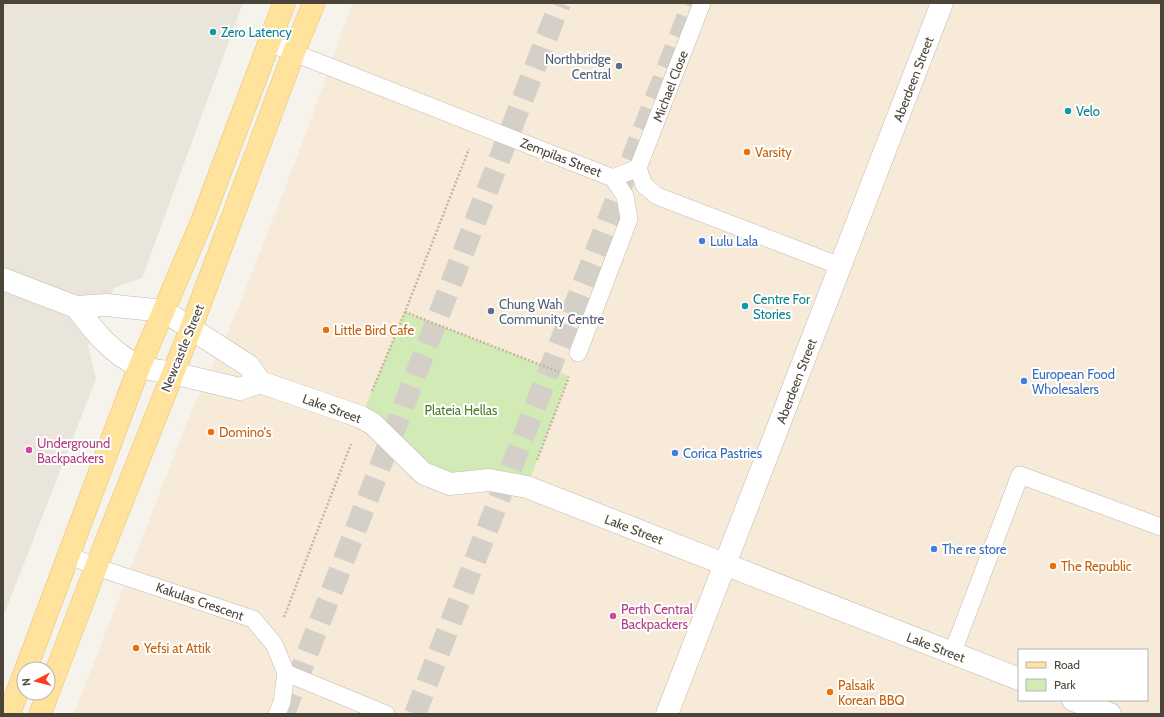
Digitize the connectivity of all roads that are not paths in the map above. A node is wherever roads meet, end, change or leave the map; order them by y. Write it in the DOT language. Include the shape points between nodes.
graph roads {
  1 [pos="284,3"];
  2 [pos="314,3"];
  3 [pos="702,3"];
  4 [pos="942,3"];
  5 [pos="269,43"];
  6 [pos="294,52"];
  7 [pos="638,168"];
  8 [pos="613,178"];
  9 [pos="840,266"];
  10 [pos="3,279"];
  11 [pos="76,307"];
  12 [pos="164,311"];
  13 [pos="191,328"];
  14 [pos="578,353"];
  15 [pos="140,366"];
  16 [pos="173,372"];
  17 [pos="260,382"];
  18 [pos="1161,527"];
  19 [pos="69,555"];
  20 [pos="724,564"];
  21 [pos="96,567"];
  22 [pos="952,654"];
  23 [pos="29,661"];
  24 [pos="56,672"];
  25 [pos="286,673"];
  26 [pos="1018,679"];
  27 [pos="16,695"];
  28 [pos="45,701"];
  29 [pos="1076,701"];
  30 [pos="9,714"];
  31 [pos="40,714"];
  32 [pos="277,714"];
  33 [pos="386,714"];
  34 [pos="667,714"];
  35 [pos="1110,714"];
  1 -- 5 [label="main road"];
  2 -- 6 [label="main road, Newcastle Street"];
  3 -- 7 [label="lane, Michael Close"];
  4 -- 9 [label="street, Aberdeen Street"];
  5 -- 6 [label="lane, Zempilas Street"];
  5 -- 12 [label="main road" via="202,221"];
  6 -- 8 [label="lane, Zempilas Street"];
  6 -- 13 [label="main road, Newcastle Street"];
  7 -- 8 [label="lane, Zempilas Street"];
  7 -- 9 [label="lane" via="644,185 657,196"];
  8 -- 14 [label="lane" via="625,196 629,219"];
  9 -- 20 [label="street, Aberdeen Street"];
  10 -- 11 [label="street"];
  11 -- 12 [label="street" via="106,305"];
  11 -- 15 [label="street" via="95,332 117,352"];
  12 -- 13 [label="street"];
  12 -- 15 [label="main road"];
  13 -- 16 [label="main road, Newcastle Street"];
  13 -- 17 [label="street" via="249,366"];
  15 -- 16 [label="street"];
  15 -- 19 [label="main road"];
  16 -- 17 [label="street" via="240,389"];
  16 -- 21 [label="main road, Newcastle Street"];
  17 -- 20 [label="street, Lake Street" via="361,417 373,424 423,473 450,484 489,480 527,487"];
  18 -- 22 [label="lane" via="1020,474"];
  19 -- 21 [label="lane, Kakulas Crescent"];
  19 -- 23 [label="main road"];
  20 -- 22 [label="street, Lake Street"];
  20 -- 34 [label="street, Aberdeen Street"];
  21 -- 24 [label="main road, Newcastle Street"];
  21 -- 25 [label="lane, Kakulas Crescent" via="253,619 274,644"];
  22 -- 26 [label="street, Lake Street"];
  25 -- 32 [label="lane" via="282,702"];
  25 -- 33 [label="lane"];
  27 -- 30 [label="main road"];
  28 -- 31 [label="main road, Newcastle Street"];
  29 -- 35 [label="street"];
}
